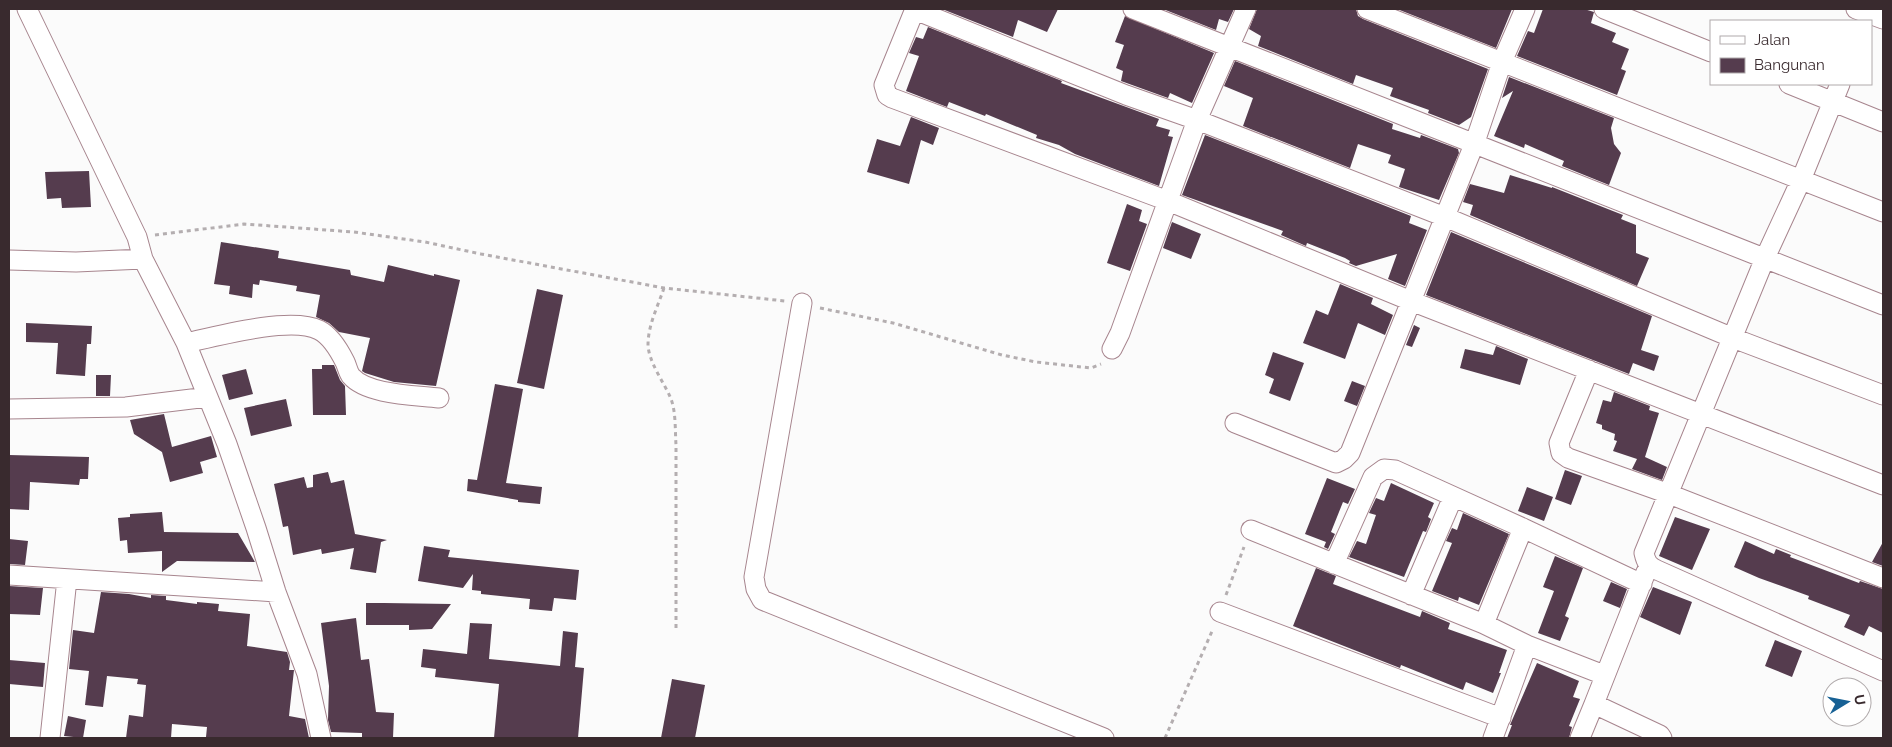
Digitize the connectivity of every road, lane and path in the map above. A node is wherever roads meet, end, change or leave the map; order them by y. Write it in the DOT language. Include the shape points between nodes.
graph roads {
  1 [pos="27,9"];
  2 [pos="915,9"];
  3 [pos="1133,9"];
  4 [pos="1246,9"];
  5 [pos="1367,9"];
  6 [pos="1525,9"];
  7 [pos="1604,9"];
  8 [pos="1230,46"];
  9 [pos="1710,52"];
  10 [pos="1502,62"];
  11 [pos="1791,85"];
  12 [pos="1840,85"];
  13 [pos="1833,102"];
  14 [pos="1197,120"];
  15 [pos="1883,122"];
  16 [pos="1475,142"];
  17 [pos="1801,180"];
  18 [pos="1168,201"];
  19 [pos="1883,212"];
  20 [pos="1445,217"];
  21 [pos="138,237"];
  22 [pos="1765,258"];
  23 [pos="143,259"];
  24 [pos="9,260"];
  25 [pos="664,288"];
  26 [pos="1411,301"];
  27 [pos="802,303"];
  28 [pos="1883,305"];
  29 [pos="1733,338"];
  30 [pos="186,343"];
  31 [pos="1108,356"];
  32 [pos="1589,370"];
  33 [pos="1883,395"];
  34 [pos="208,397"];
  35 [pos="439,398"];
  36 [pos="9,409"];
  37 [pos="1702,414"];
  38 [pos="1235,424"];
  39 [pos="1883,485"];
  40 [pos="1669,494"];
  41 [pos="1453,497"];
  42 [pos="1523,528"];
  43 [pos="1251,530"];
  44 [pos="1334,564"];
  45 [pos="1649,566"];
  46 [pos="9,575"];
  47 [pos="1883,578"];
  48 [pos="67,579"];
  49 [pos="1642,584"];
  50 [pos="276,592"];
  51 [pos="1411,595"];
  52 [pos="1220,612"];
  53 [pos="1484,624"];
  54 [pos="676,629"];
  55 [pos="1527,646"];
  56 [pos="1883,672"];
  57 [pos="1604,675"];
  58 [pos="1594,704"];
  59 [pos="1501,718"];
  60 [pos="50,738"];
  61 [pos="321,738"];
  62 [pos="1104,738"];
  63 [pos="1166,738"];
  64 [pos="1492,738"];
  65 [pos="1580,738"];
  66 [pos="1662,738"];
  1 -- 21 [label="street"];
  2 -- 14 [label="street" via="1107,88"];
  2 -- 18 [label="street" via="884,84 888,96"];
  3 -- 8 [label="street"];
  4 -- 8 [label="street"];
  5 -- 10 [label="street"];
  6 -- 10 [label="street"];
  7 -- 9 [label="street"];
  8 -- 14 [label="street"];
  8 -- 16 [label="street"];
  10 -- 16 [label="street"];
  10 -- 17 [label="street"];
  11 -- 13 [label="street"];
  12 -- 13 [label="street"];
  13 -- 15 [label="street"];
  13 -- 17 [label="street"];
  14 -- 18 [label="street"];
  14 -- 20 [label="street"];
  16 -- 20 [label="street"];
  16 -- 22 [label="street"];
  17 -- 19 [label="street"];
  17 -- 22 [label="street"];
  18 -- 26 [label="street"];
  18 -- 31 [label="street" via="1120,333"];
  20 -- 26 [label="street"];
  20 -- 29 [label="street"];
  21 -- 23 [label="street"];
  21 -- 25 [label="path" via="244,224 354,232 425,242"];
  22 -- 28 [label="street"];
  22 -- 29 [label="street"];
  23 -- 24 [label="street"];
  23 -- 30 [label="street"];
  25 -- 27 [label="path"];
  25 -- 54 [label="path" via="648,346 672,400 674,418"];
  26 -- 32 [label="street"];
  26 -- 38 [label="street" via="1350,453 1344,460 1336,463"];
  27 -- 31 [label="path" via="893,323 1036,362 1091,368"];
  27 -- 62 [label="street" via="754,577 762,600"];
  29 -- 33 [label="street"];
  29 -- 37 [label="street"];
  30 -- 34 [label="street"];
  30 -- 35 [label="street" via="253,328 303,326 319,330 334,342 351,375 362,384 383,391"];
  32 -- 37 [label="street"];
  32 -- 40 [label="street" via="1559,443 1561,453"];
  34 -- 36 [label="street" via="126,407"];
  34 -- 50 [label="street"];
  37 -- 39 [label="street"];
  37 -- 40 [label="street"];
  40 -- 45 [label="street" via="1644,548 1645,561"];
  40 -- 47 [label="street"];
  41 -- 42 [label="street"];
  41 -- 44 [label="street" via="1395,470 1380,471 1374,477"];
  41 -- 51 [label="street"];
  42 -- 49 [label="street"];
  42 -- 53 [label="street"];
  43 -- 44 [label="street"];
  43 -- 52 [label="path"];
  44 -- 51 [label="street"];
  45 -- 49 [label="street"];
  45 -- 56 [label="street"];
  46 -- 48 [label="street"];
  48 -- 50 [label="street"];
  48 -- 60 [label="street"];
  49 -- 57 [label="street"];
  50 -- 61 [label="street" via="307,674"];
  51 -- 53 [label="street"];
  52 -- 59 [label="street"];
  52 -- 63 [label="path"];
  53 -- 55 [label="street"];
  55 -- 57 [label="street"];
  55 -- 59 [label="street"];
  57 -- 58 [label="street"];
  58 -- 65 [label="street"];
  58 -- 66 [label="street"];
  59 -- 64 [label="street"];
}
